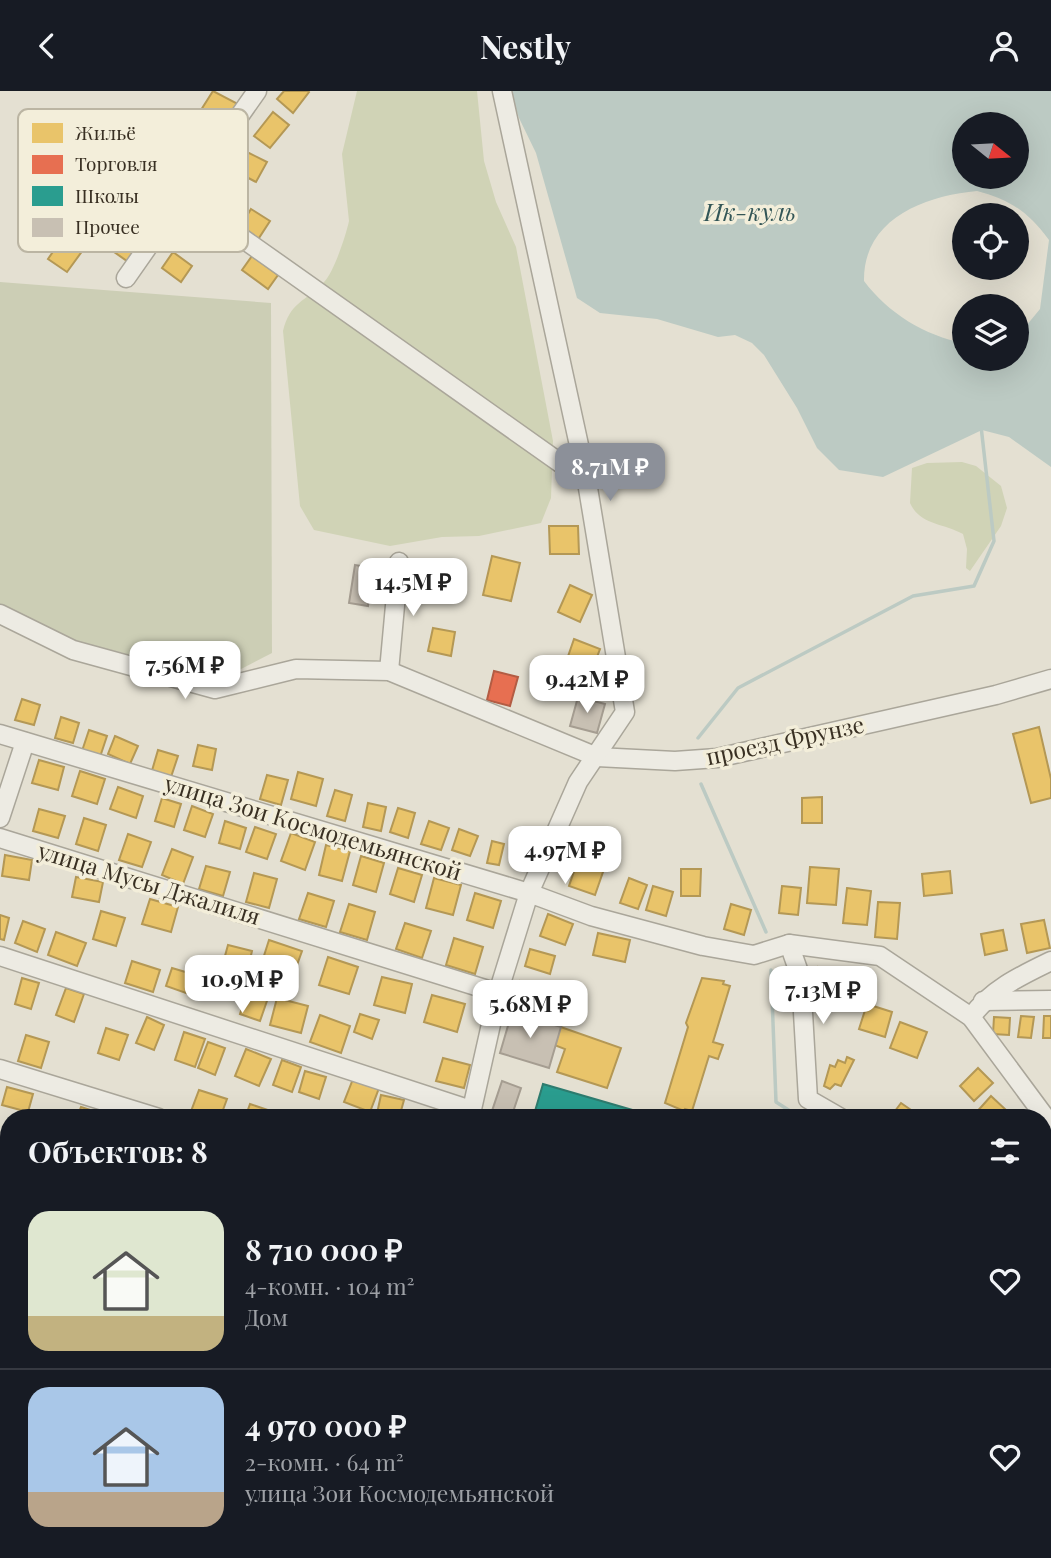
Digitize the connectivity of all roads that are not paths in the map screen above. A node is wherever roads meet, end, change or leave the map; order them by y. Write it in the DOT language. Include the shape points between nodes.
graph roads {
  1 [pos="257,91"];
  2 [pos="502,91"];
  3 [pos="245,109"];
  4 [pos="248,242"];
  5 [pos="145,252"];
  6 [pos="126,278"];
  7 [pos="587,482"];
  8 [pos="399,562"];
  9 [pos="0,614"];
  10 [pos="389,671"];
  11 [pos="1051,679"];
  12 [pos="0,734"];
  13 [pos="25,742"];
  14 [pos="597,757"];
  15 [pos="0,818"];
  16 [pos="0,838"];
  17 [pos="529,893"];
  18 [pos="789,944"];
  19 [pos="0,956"];
  20 [pos="1051,961"];
  21 [pos="498,993"];
  22 [pos="1051,1000"];
  23 [pos="983,1002"];
  24 [pos="971,1017"];
  25 [pos="0,1069"];
  26 [pos="130,1109"];
  27 [pos="456,1109"];
  28 [pos="472,1109"];
  29 [pos="825,1109"];
  30 [pos="1039,1109"];
  1 -- 3 [label="street"];
  2 -- 7 [label="street"];
  4 -- 7 [label="street"];
  5 -- 6 [label="street"];
  7 -- 14 [label="street" via="625,712"];
  8 -- 10 [label="street"];
  9 -- 10 [label="street, проезд Фрунзе" via="73,650 215,689 296,669"];
  10 -- 14 [label="street, проезд Фрунзе"];
  11 -- 14 [label="street, проезд Фрунзе" via="718,758"];
  12 -- 13 [label="street, улица Зои Космодемьянской"];
  13 -- 15 [label="street"];
  13 -- 17 [label="street, улица Зои Космодемьянской"];
  14 -- 17 [label="street" via="578,782"];
  16 -- 21 [label="street, улица Мусы Джалиля"];
  17 -- 18 [label="street, улица Зои Космодемьянской" via="591,916 703,946 754,955"];
  17 -- 21 [label="street"];
  18 -- 24 [label="street, улица Зои Космодемьянской" via="880,956"];
  18 -- 29 [label="street" via="801,978 808,1099"];
  19 -- 27 [label="street"];
  20 -- 23 [label="street" via="1010,981"];
  21 -- 28 [label="street"];
  22 -- 23 [label="street"];
  23 -- 24 [label="street"];
  24 -- 30 [label="street, улица Зои Космодемьянской"];
  25 -- 26 [label="street"];
}
